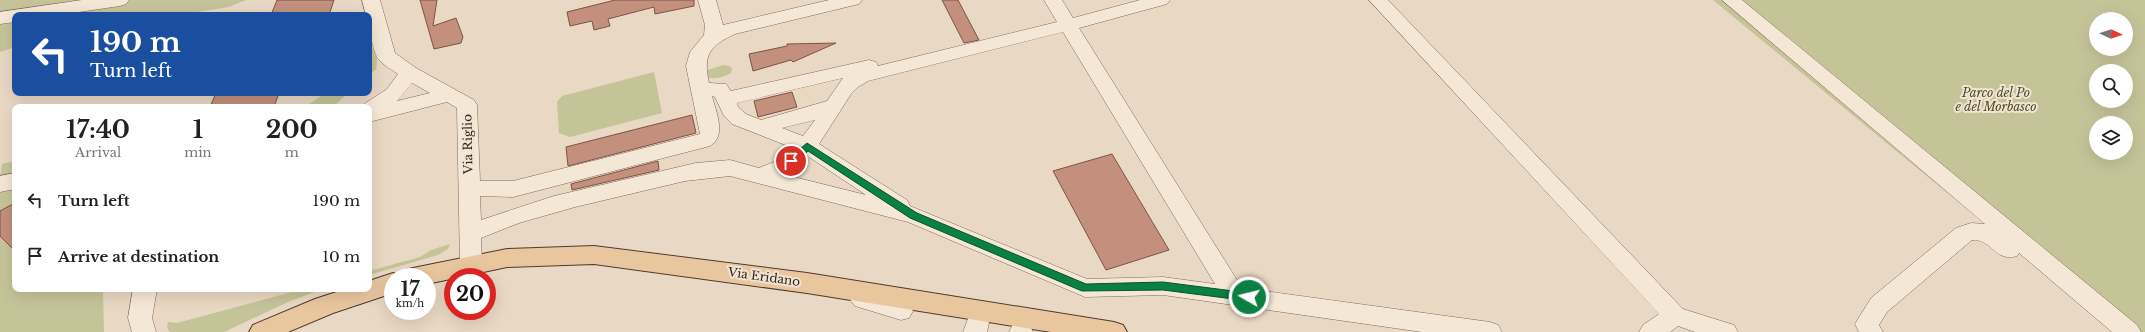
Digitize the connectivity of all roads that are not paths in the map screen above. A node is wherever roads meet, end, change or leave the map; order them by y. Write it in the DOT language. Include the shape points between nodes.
graph roads {
  1 [pos="120,0"];
  2 [pos="371,0"];
  3 [pos="707,0"];
  4 [pos="853,0"];
  5 [pos="1053,0"];
  6 [pos="1161,0"];
  7 [pos="1378,0"];
  8 [pos="1731,0"];
  9 [pos="40,12"];
  10 [pos="12,16"];
  11 [pos="0,18"];
  12 [pos="1068,24"];
  13 [pos="713,36"];
  14 [pos="922,62"];
  15 [pos="409,73"];
  16 [pos="701,90"];
  17 [pos="449,95"];
  18 [pos="725,99"];
  19 [pos="833,106"];
  20 [pos="372,109"];
  21 [pos="372,114"];
  22 [pos="760,127"];
  23 [pos="807,146"];
  24 [pos="758,176"];
  25 [pos="12,182"];
  26 [pos="0,184"];
  27 [pos="469,187"];
  28 [pos="913,215"];
  29 [pos="470,234"];
  30 [pos="471,264"];
  31 [pos="436,272"];
  32 [pos="384,286"];
  33 [pos="372,290"];
  34 [pos="854,291"];
  35 [pos="144,292"];
  36 [pos="366,292"];
  37 [pos="1234,295"];
  38 [pos="901,311"];
  39 [pos="1675,316"];
  40 [pos="1087,329"];
  41 [pos="144,332"];
  42 [pos="262,332"];
  43 [pos="1114,332"];
  44 [pos="1490,332"];
  45 [pos="1651,332"];
  46 [pos="1726,332"];
  47 [pos="1871,332"];
  48 [pos="2109,332"];
  49 [pos="2129,332"];
  1 -- 9 [label="street"];
  2 -- 15 [label="street, Via Riglio" via="386,56"];
  3 -- 13 [label="street" via="714,25"];
  4 -- 13 [label="street" via="729,29"];
  5 -- 12 [label="street"];
  6 -- 12 [label="street"];
  7 -- 39 [label="street"];
  8 -- 49 [label="street"];
  10 -- 11 [label="street"];
  12 -- 14 [label="street"];
  12 -- 37 [label="street"];
  13 -- 16 [label="street" via="697,55 696,66"];
  14 -- 18 [label="street" via="861,66"];
  14 -- 19 [label="street" via="856,79 844,89"];
  15 -- 17 [label="street, Via Riglio"];
  15 -- 20 [label="street" via="394,94"];
  16 -- 18 [label="street" via="719,88"];
  16 -- 27 [label="street" via="710,133 703,141 513,189"];
  17 -- 21 [label="street"];
  17 -- 27 [label="street, Via Riglio" via="467,105"];
  18 -- 22 [label="street" via="731,114"];
  19 -- 22 [label="street"];
  19 -- 23 [label="street"];
  22 -- 23 [label="street"];
  23 -- 24 [label="street" via="777,170"];
  23 -- 28 [label="street"];
  24 -- 28 [label="street"];
  24 -- 29 [label="street" via="730,168 703,169 518,214"];
  25 -- 26 [label="street"];
  27 -- 29 [label="street, Via Riglio"];
  28 -- 37 [label="street" via="1085,288 1163,286"];
  29 -- 30 [label="street, Via Riglio"];
  30 -- 31 [label="main road, Via Eridano"];
  30 -- 34 [label="main road, Via Eridano" via="507,258 594,255"];
  32 -- 33 [label="main road"];
  34 -- 38 [label="street" via="863,299"];
  34 -- 40 [label="main road, Via Eridano"];
  35 -- 41 [label="street" via="140,318"];
  36 -- 42 [label="main road" via="324,306"];
  37 -- 44 [label="street"];
  39 -- 45 [label="street"];
  39 -- 46 [label="street"];
  40 -- 43 [label="main road, Via Eridano"];
  47 -- 48 [label="street" via="1866,324 1879,305 1964,234 1974,229 1989,233"];
}
